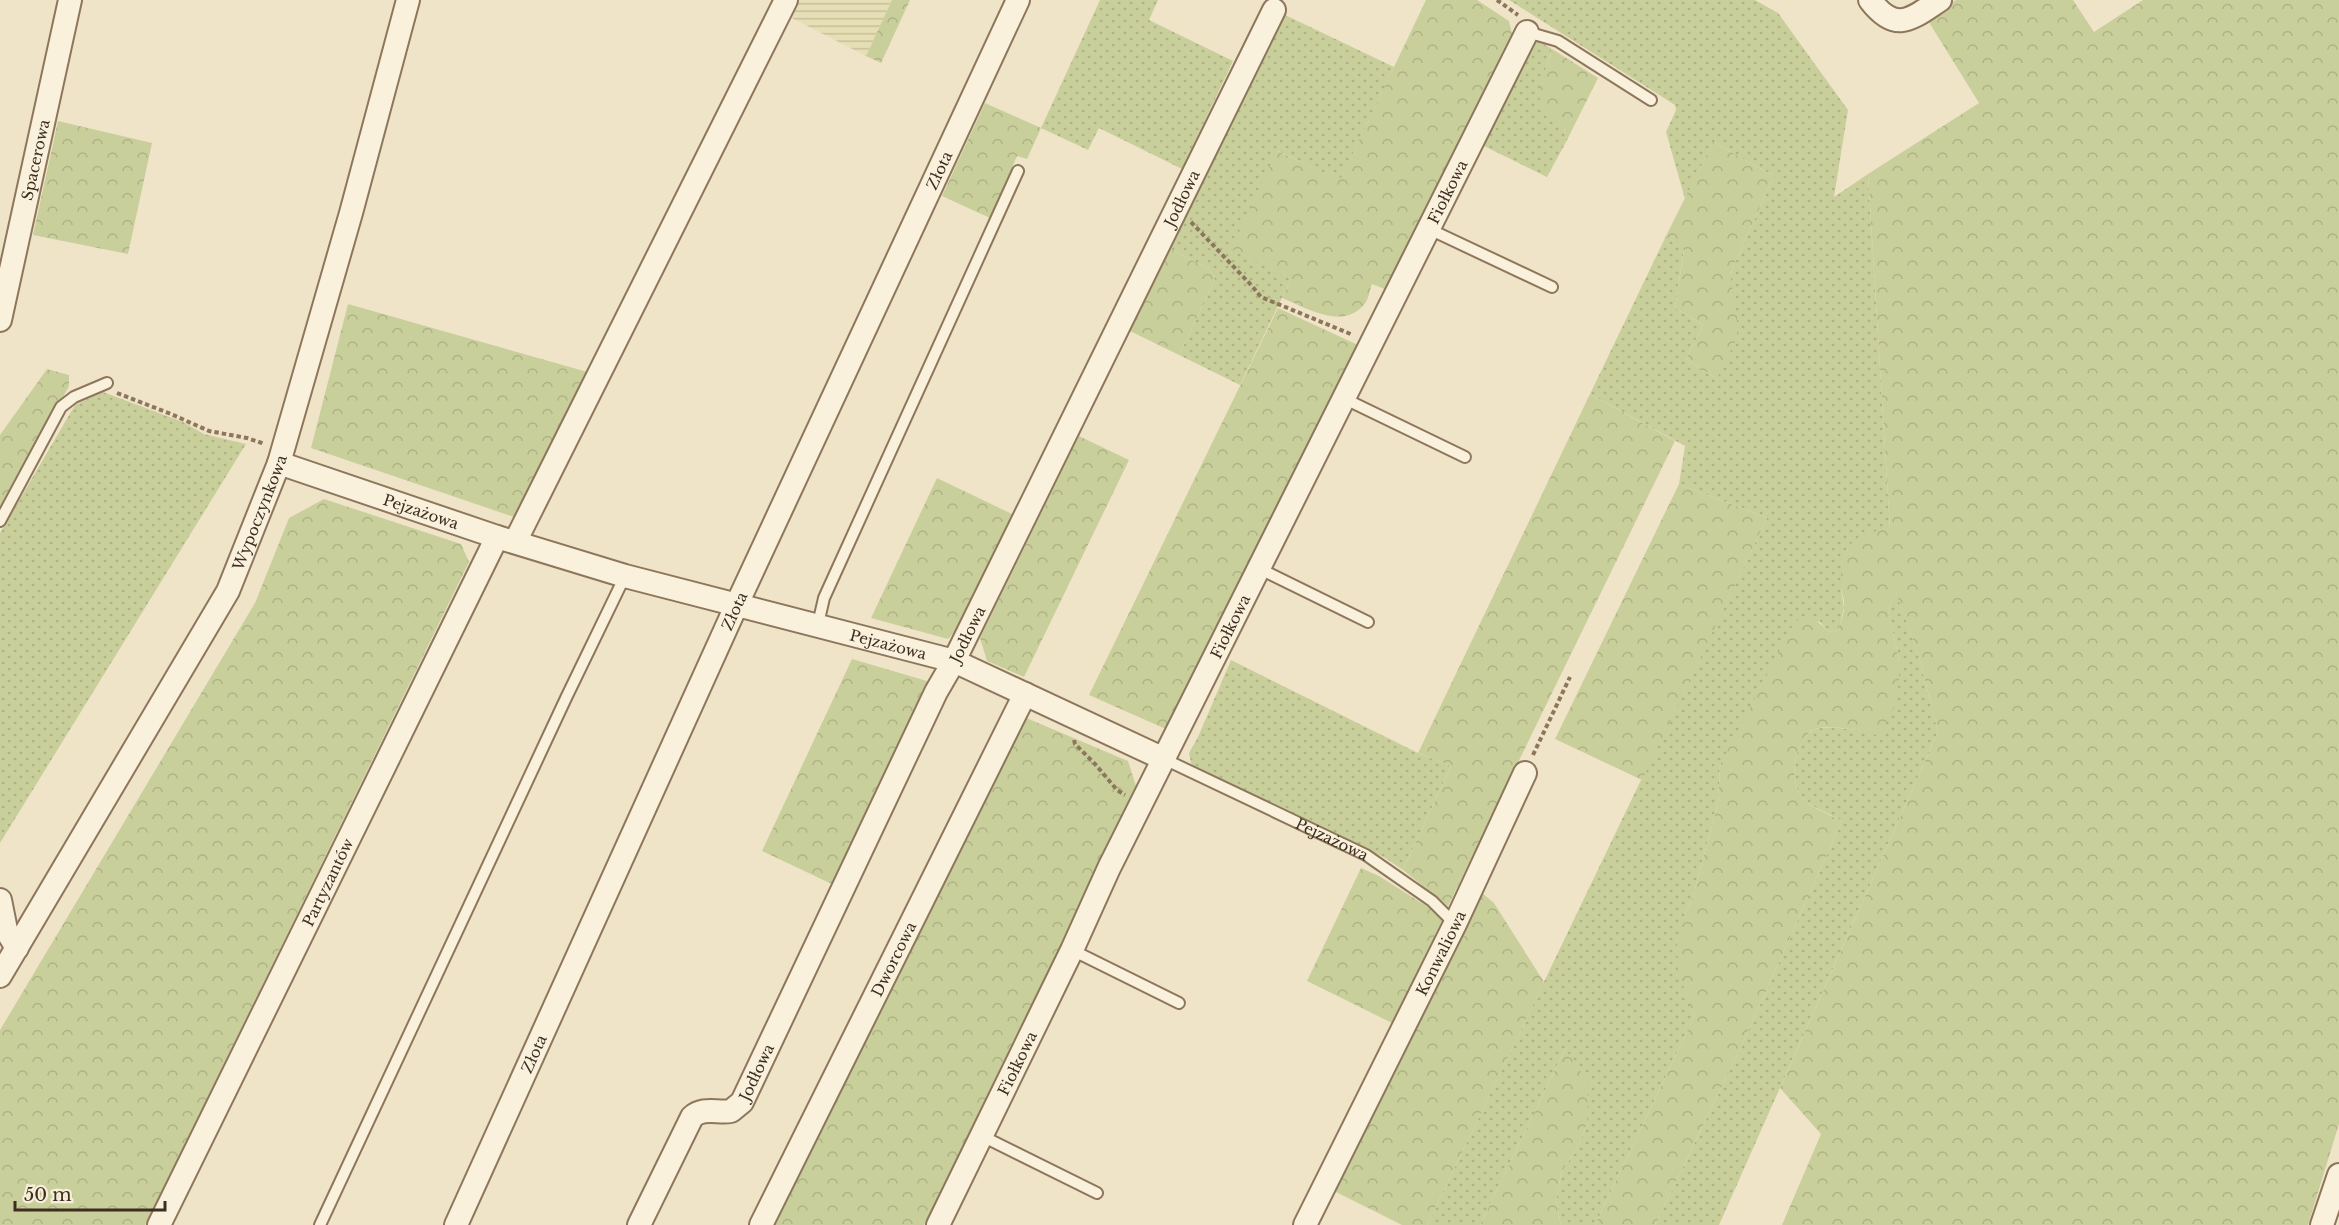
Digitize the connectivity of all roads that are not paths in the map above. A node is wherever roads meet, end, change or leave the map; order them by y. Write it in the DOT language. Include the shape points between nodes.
graph roads {
  1 [pos="70,0"];
  2 [pos="408,0"];
  3 [pos="786,0"];
  4 [pos="1018,0"];
  5 [pos="1870,0"];
  6 [pos="1940,0"];
  7 [pos="1274,10"];
  8 [pos="1527,32"];
  9 [pos="1651,100"];
  10 [pos="1018,171"];
  11 [pos="1429,228"];
  12 [pos="1552,287"];
  13 [pos="0,320"];
  14 [pos="104,385"];
  15 [pos="1342,398"];
  16 [pos="1465,457"];
  17 [pos="279,463"];
  18 [pos="0,521"];
  19 [pos="506,540"];
  20 [pos="1260,569"];
  21 [pos="625,576"];
  22 [pos="737,604"];
  23 [pos="1368,622"];
  24 [pos="818,624"];
  25 [pos="954,661"];
  26 [pos="1024,694"];
  27 [pos="1164,759"];
  28 [pos="1525,773"];
  29 [pos="0,900"];
  30 [pos="1455,924"];
  31 [pos="17,948"];
  32 [pos="1072,950"];
  33 [pos="0,976"];
  34 [pos="1179,1003"];
  35 [pos="982,1136"];
  36 [pos="2338,1180"];
  37 [pos="1097,1193"];
  38 [pos="159,1225"];
  39 [pos="320,1225"];
  40 [pos="456,1225"];
  41 [pos="639,1225"];
  42 [pos="761,1225"];
  43 [pos="938,1225"];
  44 [pos="1305,1225"];
  45 [pos="2322,1225"];
  1 -- 13 [label="street, Spacerowa"];
  2 -- 17 [label="street, Wypoczynkowa"];
  3 -- 19 [label="street, Partyzantów"];
  4 -- 22 [label="street, Złota"];
  5 -- 6 [label="street" via="1884,16 1900,21 1911,19"];
  7 -- 25 [label="street, Jodłowa"];
  8 -- 9 [label="lane" via="1558,41"];
  8 -- 11 [label="street, Fiołkowa"];
  10 -- 24 [label="lane" via="824,598"];
  11 -- 12 [label="lane"];
  11 -- 15 [label="street, Fiołkowa"];
  14 -- 18 [label="lane" via="74,397 62,407"];
  15 -- 16 [label="lane"];
  15 -- 20 [label="street, Fiołkowa"];
  17 -- 19 [label="street, Pejzażowa"];
  17 -- 31 [label="street, Wypoczynkowa" via="228,591"];
  19 -- 21 [label="street, Pejzażowa"];
  19 -- 38 [label="street, Partyzantów"];
  20 -- 23 [label="lane"];
  20 -- 27 [label="street, Fiołkowa"];
  21 -- 22 [label="street, Pejzażowa"];
  21 -- 39 [label="lane"];
  22 -- 24 [label="street, Pejzażowa"];
  22 -- 40 [label="street, Złota"];
  24 -- 25 [label="street, Pejzażowa"];
  25 -- 26 [label="street, Pejzażowa"];
  25 -- 41 [label="street, Jodłowa" via="742,1102 735,1110 706,1110 692,1116"];
  26 -- 27 [label="street, Pejzażowa"];
  26 -- 42 [label="street, Dworcowa"];
  27 -- 30 [label="lane, Pejzażowa" via="1365,855 1432,901"];
  27 -- 32 [label="street, Fiołkowa"];
  28 -- 30 [label="street, Konwaliowa"];
  29 -- 31 [label="street" via="6,930"];
  30 -- 44 [label="street, Konwaliowa"];
  31 -- 33 [label="street, Wypoczynkowa"];
  32 -- 34 [label="lane"];
  32 -- 35 [label="street, Fiołkowa"];
  35 -- 37 [label="lane"];
  35 -- 43 [label="street, Fiołkowa"];
  36 -- 45 [label="street"];
}
